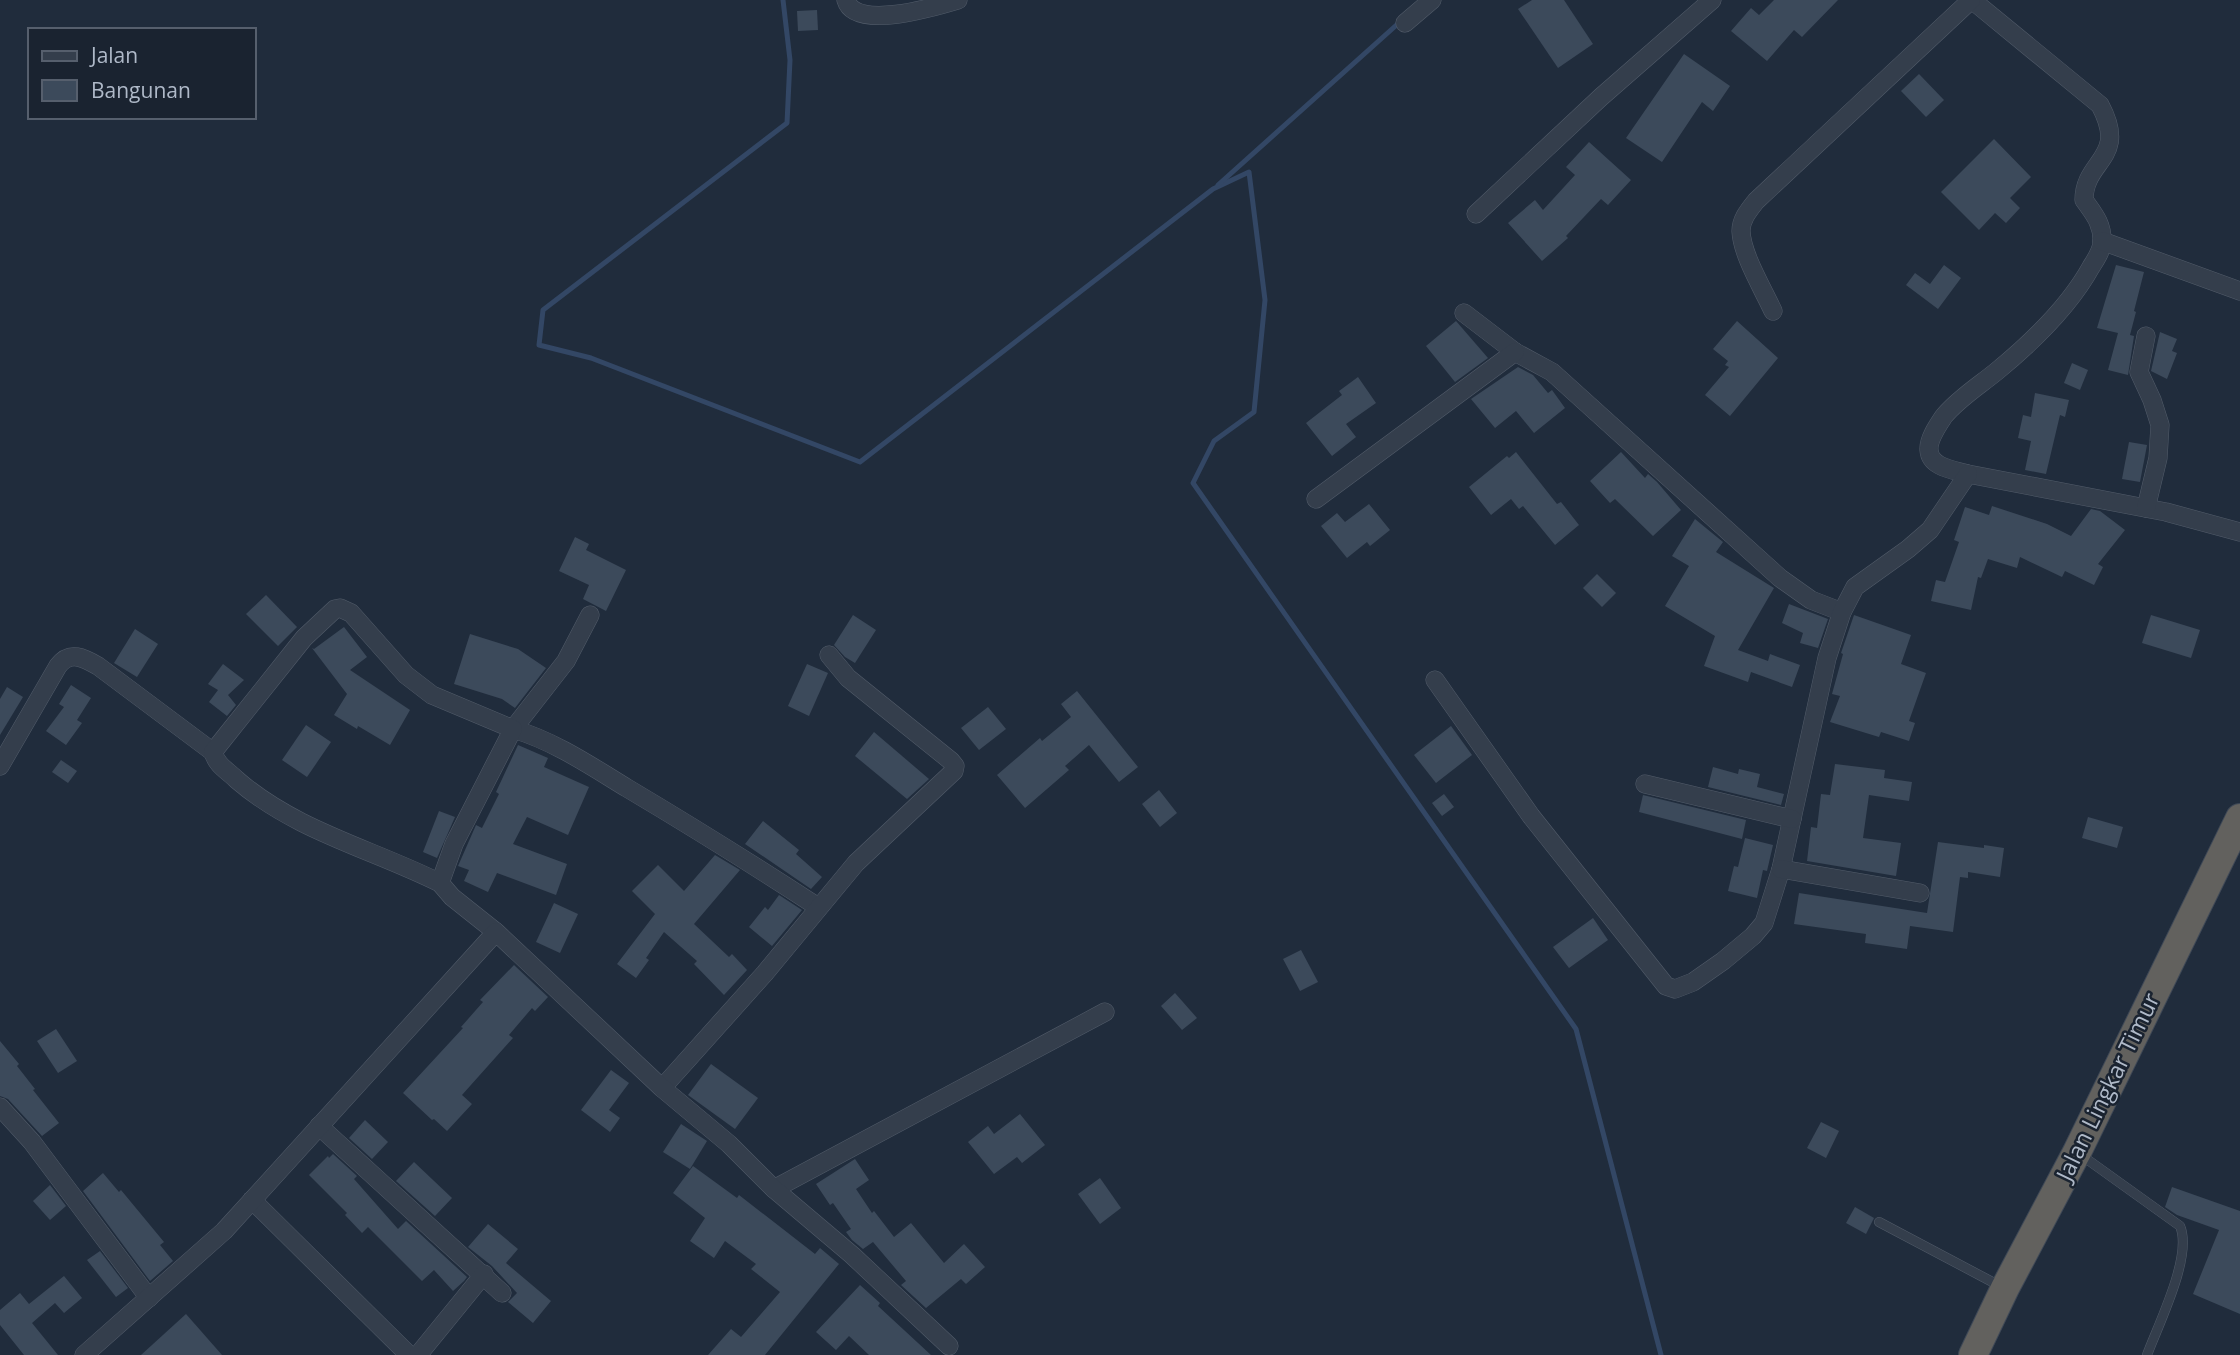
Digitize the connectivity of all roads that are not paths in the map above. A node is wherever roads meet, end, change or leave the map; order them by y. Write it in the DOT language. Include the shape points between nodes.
graph roads {
  1 [pos="846,0"];
  2 [pos="958,0"];
  3 [pos="1432,0"];
  4 [pos="1712,0"];
  5 [pos="1971,0"];
  6 [pos="1405,23"];
  7 [pos="1476,214"];
  8 [pos="2102,241"];
  9 [pos="2240,291"];
  10 [pos="1773,311"];
  11 [pos="1464,313"];
  12 [pos="2146,336"];
  13 [pos="1515,352"];
  14 [pos="1968,474"];
  15 [pos="1316,499"];
  16 [pos="2146,508"];
  17 [pos="2240,532"];
  18 [pos="1842,612"];
  19 [pos="590,615"];
  20 [pos="829,655"];
  21 [pos="1435,680"];
  22 [pos="513,729"];
  23 [pos="213,752"];
  24 [pos="0,766"];
  25 [pos="1645,784"];
  26 [pos="2240,818"];
  27 [pos="1792,819"];
  28 [pos="1781,869"];
  29 [pos="440,883"];
  30 [pos="1920,892"];
  31 [pos="818,907"];
  32 [pos="496,932"];
  33 [pos="1105,1012"];
  34 [pos="662,1088"];
  35 [pos="0,1107"];
  36 [pos="319,1126"];
  37 [pos="2077,1152"];
  38 [pos="775,1189"];
  39 [pos="252,1200"];
  40 [pos="1879,1222"];
  41 [pos="484,1274"];
  42 [pos="2005,1289"];
  43 [pos="502,1293"];
  44 [pos="149,1298"];
  45 [pos="949,1346"];
  46 [pos="84,1355"];
  47 [pos="409,1355"];
  48 [pos="418,1355"];
  49 [pos="1973,1355"];
  50 [pos="2147,1355"];
  1 -- 2 [label="street" via="856,13 867,16 929,9"];
  3 -- 6 [label="street"];
  4 -- 7 [label="street"];
  5 -- 8 [label="street" via="2100,105 2109,121 2111,138 2087,184 2084,200 2101,224"];
  5 -- 10 [label="street" via="1745,216 1741,230 1745,249"];
  8 -- 9 [label="street"];
  8 -- 14 [label="street" via="2086,277 2061,309 1945,415 1934,432 1929,451 1933,460"];
  11 -- 13 [label="street"];
  12 -- 16 [label="street" via="2138,372 2160,425 2158,458"];
  13 -- 15 [label="street"];
  13 -- 18 [label="street" via="1552,372 1780,578 1811,600"];
  14 -- 16 [label="street"];
  14 -- 18 [label="street" via="1930,530 1855,587"];
  16 -- 17 [label="street"];
  18 -- 27 [label="street" via="1827,658"];
  19 -- 22 [label="street" via="566,661"];
  20 -- 31 [label="street" via="848,678 955,766"];
  21 -- 28 [label="street" via="1531,816 1666,986 1675,989 1693,982 1753,936 1764,923"];
  22 -- 23 [label="street" via="432,695 406,675 362,623 340,608 304,638"];
  22 -- 29 [label="street" via="454,844"];
  22 -- 31 [label="street" via="537,736 594,768"];
  23 -- 24 [label="street" via="98,666 69,656 58,666"];
  23 -- 29 [label="street" via="216,763 259,798 302,824"];
  25 -- 27 [label="street"];
  26 -- 37 [label="highway, Jalan Lingkar Timur"];
  27 -- 28 [label="street"];
  28 -- 30 [label="street"];
  29 -- 32 [label="street"];
  31 -- 34 [label="street"];
  32 -- 34 [label="street"];
  32 -- 36 [label="street"];
  33 -- 38 [label="street"];
  34 -- 38 [label="street"];
  35 -- 44 [label="street" via="32,1142"];
  36 -- 39 [label="street"];
  36 -- 41 [label="street"];
  37 -- 42 [label="highway, Jalan Lingkar Timur"];
  37 -- 50 [label="lane" via="2180,1226 2184,1235 2173,1288"];
  38 -- 45 [label="street"];
  39 -- 44 [label="street"];
  39 -- 47 [label="street"];
  40 -- 42 [label="lane"];
  41 -- 43 [label="street"];
  41 -- 48 [label="street"];
  42 -- 49 [label="highway, Jalan Lingkar Timur"];
  44 -- 46 [label="street"];
}
